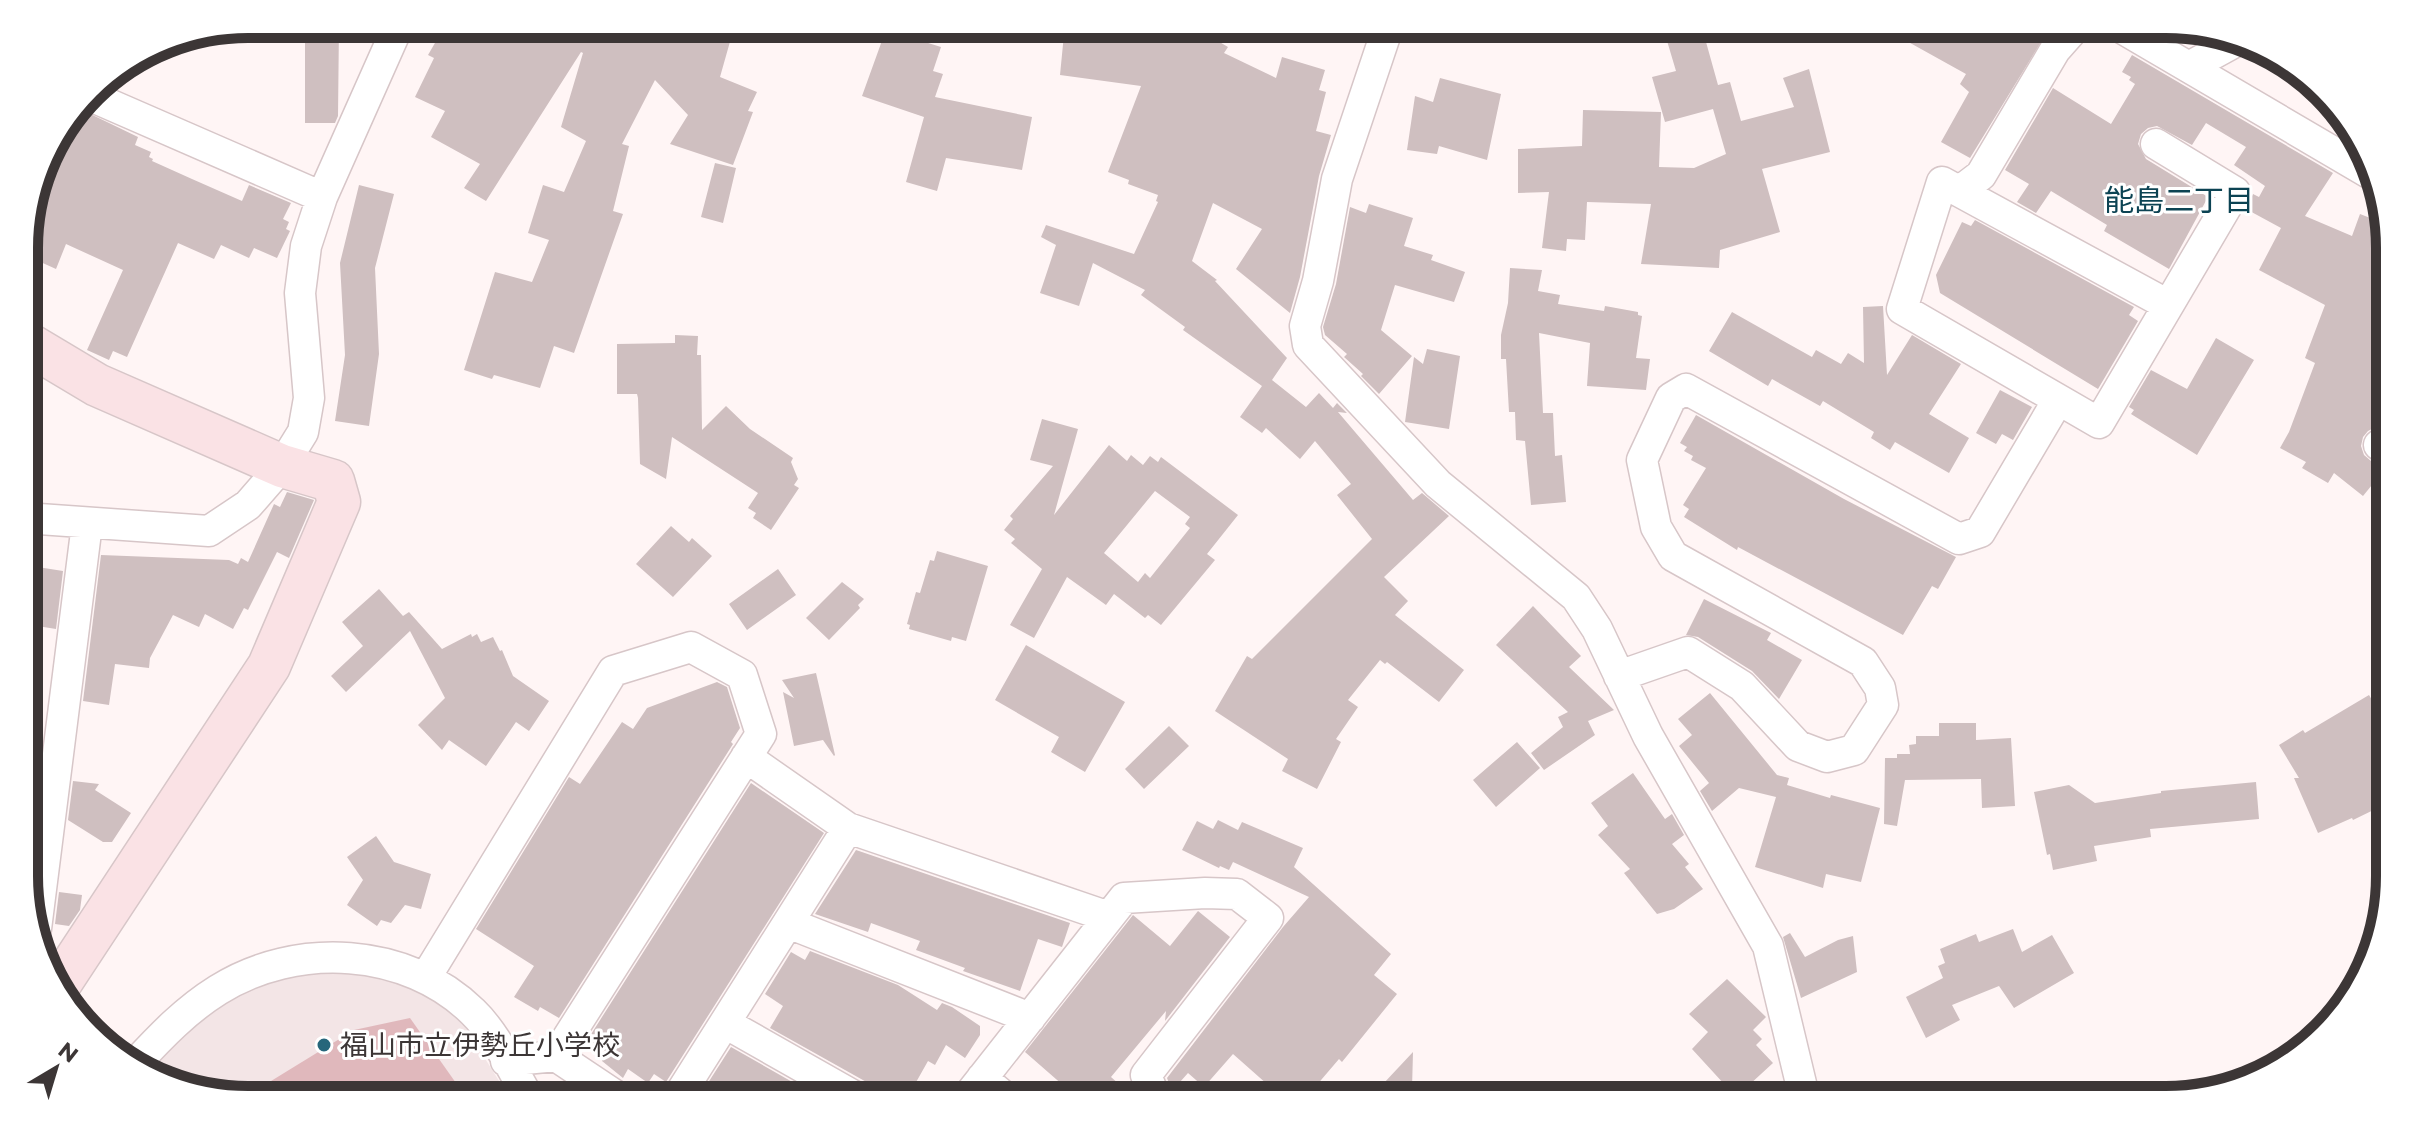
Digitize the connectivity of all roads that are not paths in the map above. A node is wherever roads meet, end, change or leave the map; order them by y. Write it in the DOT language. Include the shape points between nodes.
graph roads {
  1 [pos="393,38"];
  2 [pos="1384,38"];
  3 [pos="2066,38"];
  4 [pos="2139,38"];
  5 [pos="2226,47"];
  6 [pos="2189,67"];
  7 [pos="99,100"];
  8 [pos="2156,144"];
  9 [pos="2360,168"];
  10 [pos="1960,191"];
  11 [pos="322,197"];
  12 [pos="2168,305"];
  13 [pos="38,350"];
  14 [pos="2058,400"];
  15 [pos="282,466"];
  16 [pos="38,519"];
  17 [pos="87,524"];
  18 [pos="1619,676"];
  19 [pos="746,757"];
  20 [pos="848,828"];
  21 [pos="40,900"];
  22 [pos="1109,917"];
  23 [pos="788,923"];
  24 [pos="64,977"];
  25 [pos="426,977"];
  26 [pos="1030,1018"];
  27 [pos="725,1023"];
  28 [pos="556,1056"];
  29 [pos="141,1057"];
  30 [pos="506,1061"];
  31 [pos="521,1086"];
  32 [pos="601,1086"];
  33 [pos="685,1086"];
  34 [pos="836,1086"];
  35 [pos="976,1086"];
  36 [pos="1150,1086"];
  37 [pos="1802,1086"];
  1 -- 11 [label="street"];
  2 -- 18 [label="street" via="1337,179 1305,326 1308,345 1438,484 1576,597"];
  3 -- 10 [label="street" via="1981,175"];
  4 -- 6 [label="street"];
  5 -- 6 [label="street"];
  6 -- 9 [label="street"];
  7 -- 11 [label="street"];
  8 -- 12 [label="street" via="2235,192"];
  10 -- 12 [label="street"];
  10 -- 14 [label="street" via="1942,182 1902,309"];
  11 -- 15 [label="street" via="306,246 300,293 309,398 303,432"];
  12 -- 14 [label="street" via="2099,423"];
  13 -- 15 [label="street" via="97,385"];
  14 -- 18 [label="street" via="1980,532 1959,539 1686,389 1671,398 1642,460 1656,527 1673,556 1863,662 1880,688 1883,705 1854,750 1827,757 1798,746 1742,686 1688,652"];
  15 -- 17 [label="street" via="248,505 209,531"];
  15 -- 24 [label="street" via="333,481 339,502 269,666"];
  16 -- 17 [label="street"];
  17 -- 21 [label="street"];
  18 -- 37 [label="street" via="1768,946"];
  19 -- 20 [label="street"];
  19 -- 25 [label="street" via="761,734 742,675 691,647 613,671"];
  19 -- 28 [label="street"];
  20 -- 22 [label="street"];
  20 -- 23 [label="street"];
  22 -- 26 [label="street"];
  22 -- 36 [label="street" via="1124,898 1205,893 1237,894 1268,918 1146,1075"];
  23 -- 26 [label="street"];
  23 -- 27 [label="street"];
  25 -- 29 [label="street" via="383,963 332,956 272,966 219,989 170,1025"];
  25 -- 30 [label="street" via="474,1013"];
  26 -- 35 [label="street"];
  27 -- 33 [label="street"];
  27 -- 34 [label="street"];
  28 -- 30 [label="street"];
  28 -- 32 [label="street"];
  30 -- 31 [label="street"];
}
